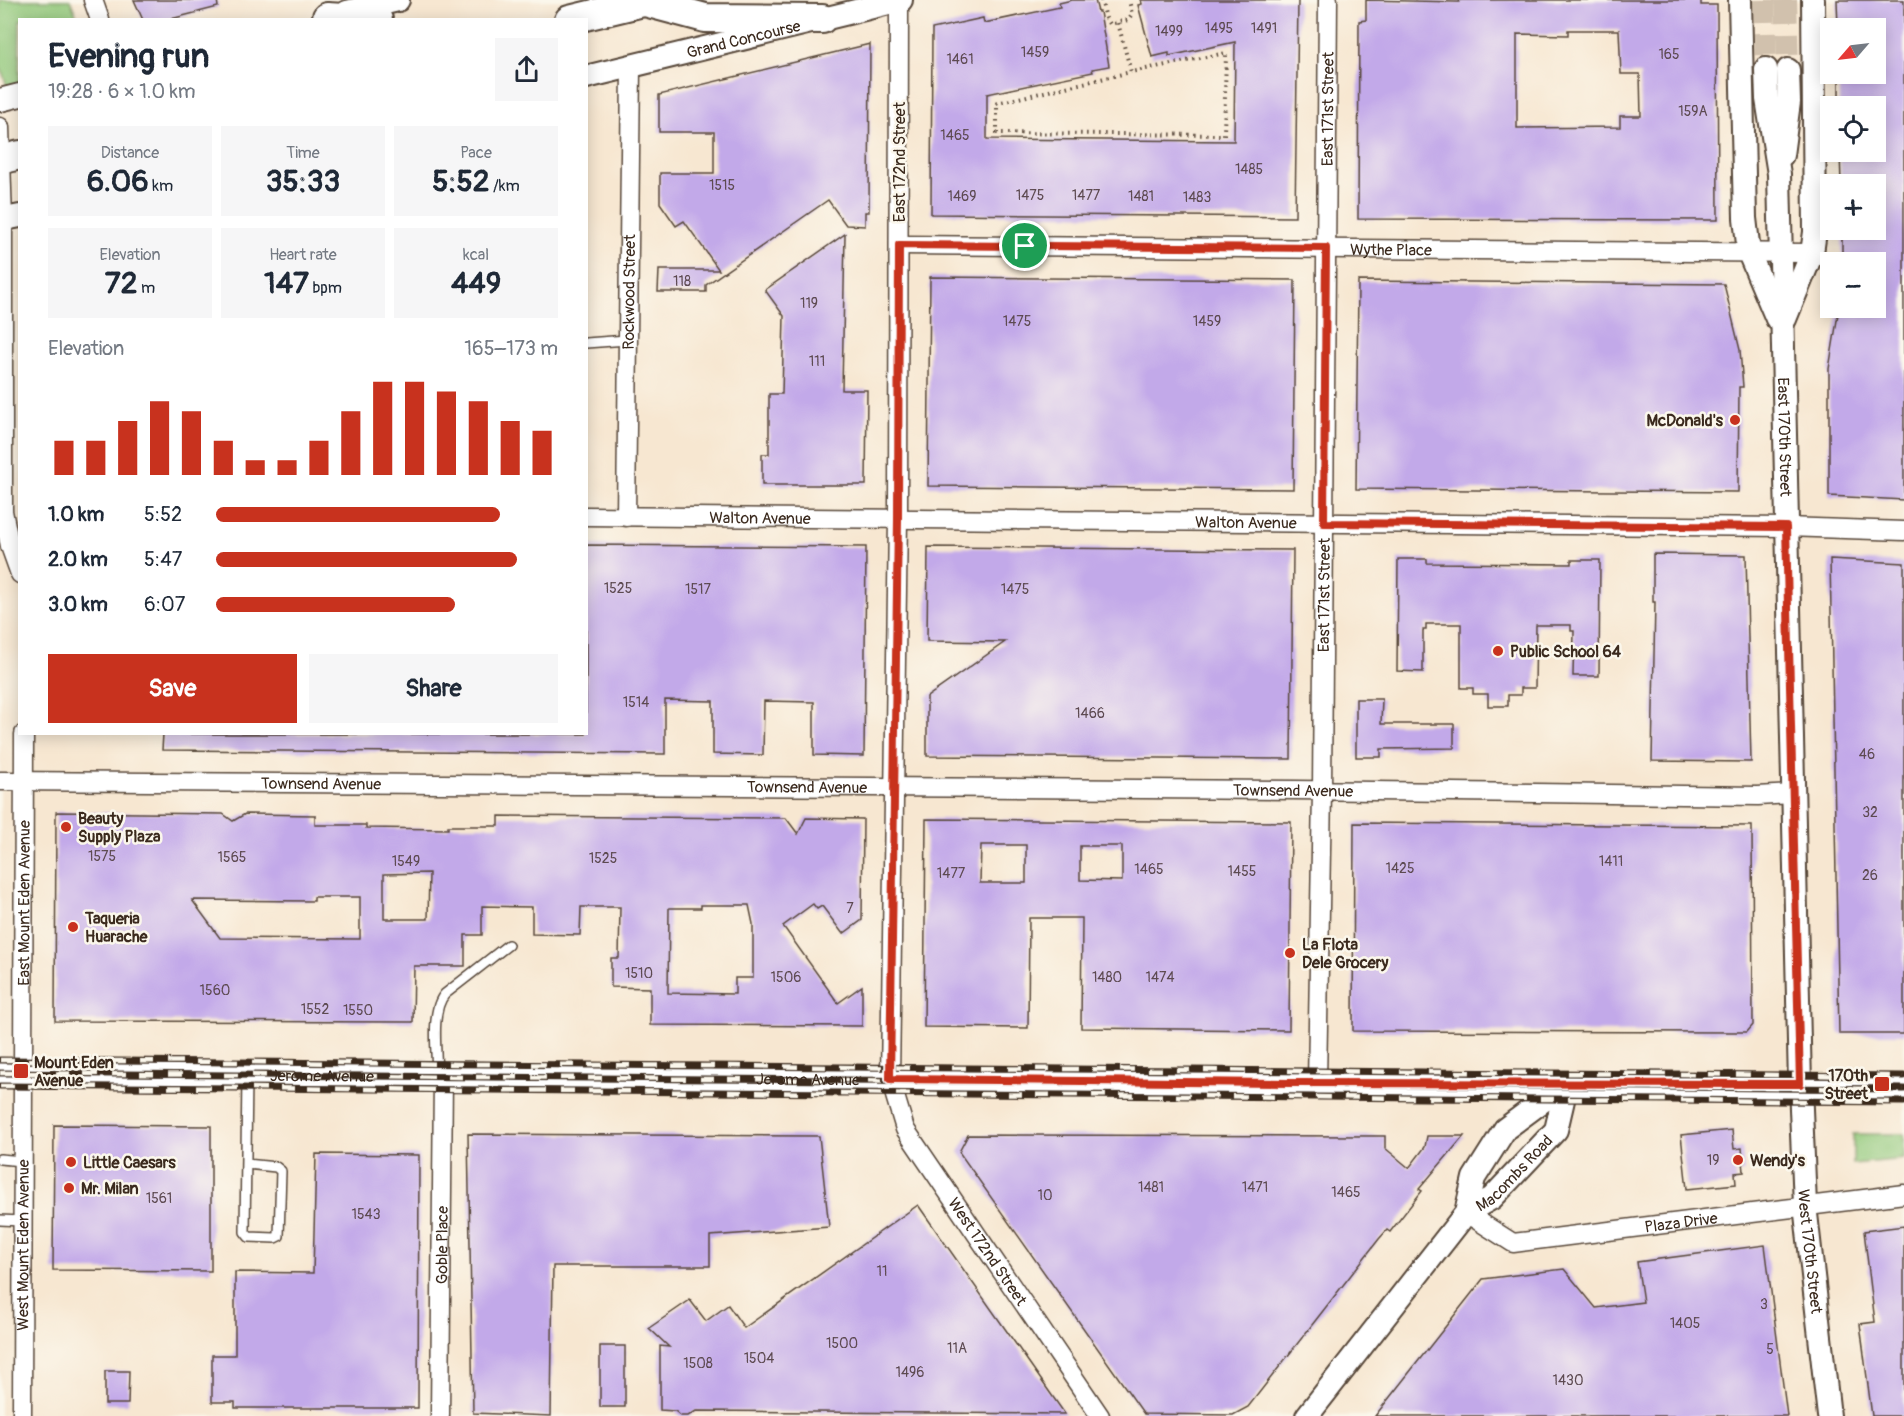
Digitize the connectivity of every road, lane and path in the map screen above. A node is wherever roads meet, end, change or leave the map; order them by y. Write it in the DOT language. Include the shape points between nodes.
graph roads {
  1 [pos="93,0"];
  2 [pos="398,0"];
  3 [pos="900,0"];
  4 [pos="1101,0"];
  5 [pos="1129,0"];
  6 [pos="1328,0"];
  7 [pos="1740,0"];
  8 [pos="1813,0"];
  9 [pos="649,1"];
  10 [pos="99,18"];
  11 [pos="323,18"];
  12 [pos="577,18"];
  13 [pos="822,19"];
  14 [pos="1118,23"];
  15 [pos="631,67"];
  16 [pos="1777,69"];
  17 [pos="1131,72"];
  18 [pos="588,77"];
  19 [pos="18,96"];
  20 [pos="0,100"];
  21 [pos="0,127"];
  22 [pos="7,158"];
  23 [pos="7,218"];
  24 [pos="899,245"];
  25 [pos="1326,248"];
  26 [pos="1812,253"];
  27 [pos="1749,254"];
  28 [pos="1781,254"];
  29 [pos="1781,329"];
  30 [pos="627,340"];
  31 [pos="588,343"];
  32 [pos="7,511"];
  33 [pos="588,516"];
  34 [pos="626,517"];
  35 [pos="898,519"];
  36 [pos="1324,523"];
  37 [pos="1786,527"];
  38 [pos="1904,531"];
  39 [pos="18,568"];
  40 [pos="24,735"];
  41 [pos="0,781"];
  42 [pos="24,781"];
  43 [pos="895,787"];
  44 [pos="1322,791"];
  45 [pos="1793,794"];
  46 [pos="508,945"];
  47 [pos="11,1073"];
  48 [pos="247,1073"];
  49 [pos="440,1075"];
  50 [pos="890,1079"];
  51 [pos="1317,1083"];
  52 [pos="1567,1083"];
  53 [pos="1800,1084"];
  54 [pos="1904,1087"];
  55 [pos="0,1159"];
  56 [pos="22,1161"];
  57 [pos="246,1164"];
  58 [pos="1904,1194"];
  59 [pos="1805,1205"];
  60 [pos="1466,1213"];
  61 [pos="0,1220"];
  62 [pos="22,1221"];
  63 [pos="22,1416"];
  64 [pos="440,1416"];
  65 [pos="1100,1416"];
  66 [pos="1307,1416"];
  67 [pos="1829,1416"];
  1 -- 10 [label="street"];
  2 -- 11 [label="street"];
  3 -- 13 [label="street, Grand Concourse"];
  3 -- 24 [label="street, East 172nd Street"];
  4 -- 14 [label="path" via="1110,24"];
  5 -- 14 [label="path" via="1132,14"];
  6 -- 25 [label="street, East 171st Street"];
  7 -- 27 [label="street, East 170th Street"];
  8 -- 26 [label="street, East 170th Street"];
  9 -- 12 [label="main road"];
  9 -- 13 [label="main road" via="705,18"];
  13 -- 15 [label="street, Grand Concourse"];
  14 -- 17 [label="path"];
  15 -- 18 [label="street, Grand Concourse"];
  15 -- 30 [label="street, Rockwood Street"];
  16 -- 28 [label="street, East 170th Street" via="1767,99 1779,174"];
  17 -- 17 [label="path" via="1226,53 1224,135 998,133 998,102"];
  19 -- 20 [label="street"];
  21 -- 22 [label="street"];
  22 -- 23 [label="street"];
  23 -- 32 [label="street"];
  24 -- 25 [label="street, Wythe Place"];
  24 -- 35 [label="street, East 172nd Street"];
  25 -- 27 [label="street, Wythe Place"];
  25 -- 36 [label="street, East 171st Street"];
  26 -- 28 [label="street, Wythe Place"];
  26 -- 29 [label="street, East 170th Street"];
  27 -- 28 [label="street, Wythe Place"];
  27 -- 29 [label="street, East 170th Street"];
  28 -- 29 [label="street, East 170th Street"];
  29 -- 37 [label="street, East 170th Street"];
  30 -- 31 [label="lane"];
  30 -- 34 [label="street, Rockwood Street"];
  32 -- 39 [label="street" via="10,546"];
  33 -- 34 [label="street, Walton Avenue"];
  34 -- 35 [label="street, Walton Avenue"];
  35 -- 36 [label="street, Walton Avenue"];
  35 -- 43 [label="street, East 172nd Street"];
  36 -- 37 [label="street, Walton Avenue"];
  36 -- 44 [label="street, East 171st Street"];
  37 -- 38 [label="street, Walton Avenue"];
  37 -- 45 [label="street, East 170th Street"];
  40 -- 42 [label="street, East Mount Eden Avenue"];
  41 -- 42 [label="street, Townsend Avenue"];
  42 -- 43 [label="street, Townsend Avenue"];
  42 -- 47 [label="street, East Mount Eden Avenue"];
  43 -- 44 [label="street, Townsend Avenue"];
  43 -- 50 [label="street, East 172nd Street"];
  44 -- 45 [label="street, Townsend Avenue"];
  44 -- 51 [label="street, East 171st Street"];
  45 -- 53 [label="street, East 170th Street"];
  46 -- 49 [label="lane" via="438,1003"];
  47 -- 48 [label="main road, Jerome Avenue"];
  47 -- 56 [label="street, West Mount Eden Avenue"];
  48 -- 49 [label="main road, Jerome Avenue"];
  48 -- 57 [label="lane"];
  49 -- 50 [label="main road, Jerome Avenue"];
  49 -- 64 [label="street, Goble Place"];
  50 -- 51 [label="main road, Jerome Avenue"];
  50 -- 65 [label="street, West 172nd Street" via="905,1129"];
  51 -- 52 [label="main road, Jerome Avenue"];
  52 -- 53 [label="main road, Jerome Avenue"];
  52 -- 60 [label="street, Macombs Road" via="1505,1129 1474,1178"];
  52 -- 60 [label="street, Macombs Road" via="1556,1130 1492,1198"];
  53 -- 54 [label="main road, Jerome Avenue"];
  53 -- 59 [label="street, West 170th Street"];
  55 -- 56 [label="lane"];
  56 -- 62 [label="street, West Mount Eden Avenue"];
  57 -- 57 [label="lane" via="244,1232 249,1237 275,1238 279,1236 281,1171"];
  58 -- 59 [label="street, Plaza Drive"];
  59 -- 60 [label="street, Plaza Drive" via="1513,1243"];
  59 -- 67 [label="street, West 170th Street"];
  60 -- 66 [label="street, Macombs Road"];
  61 -- 62 [label="lane"];
  62 -- 63 [label="street, West Mount Eden Avenue"];
}
